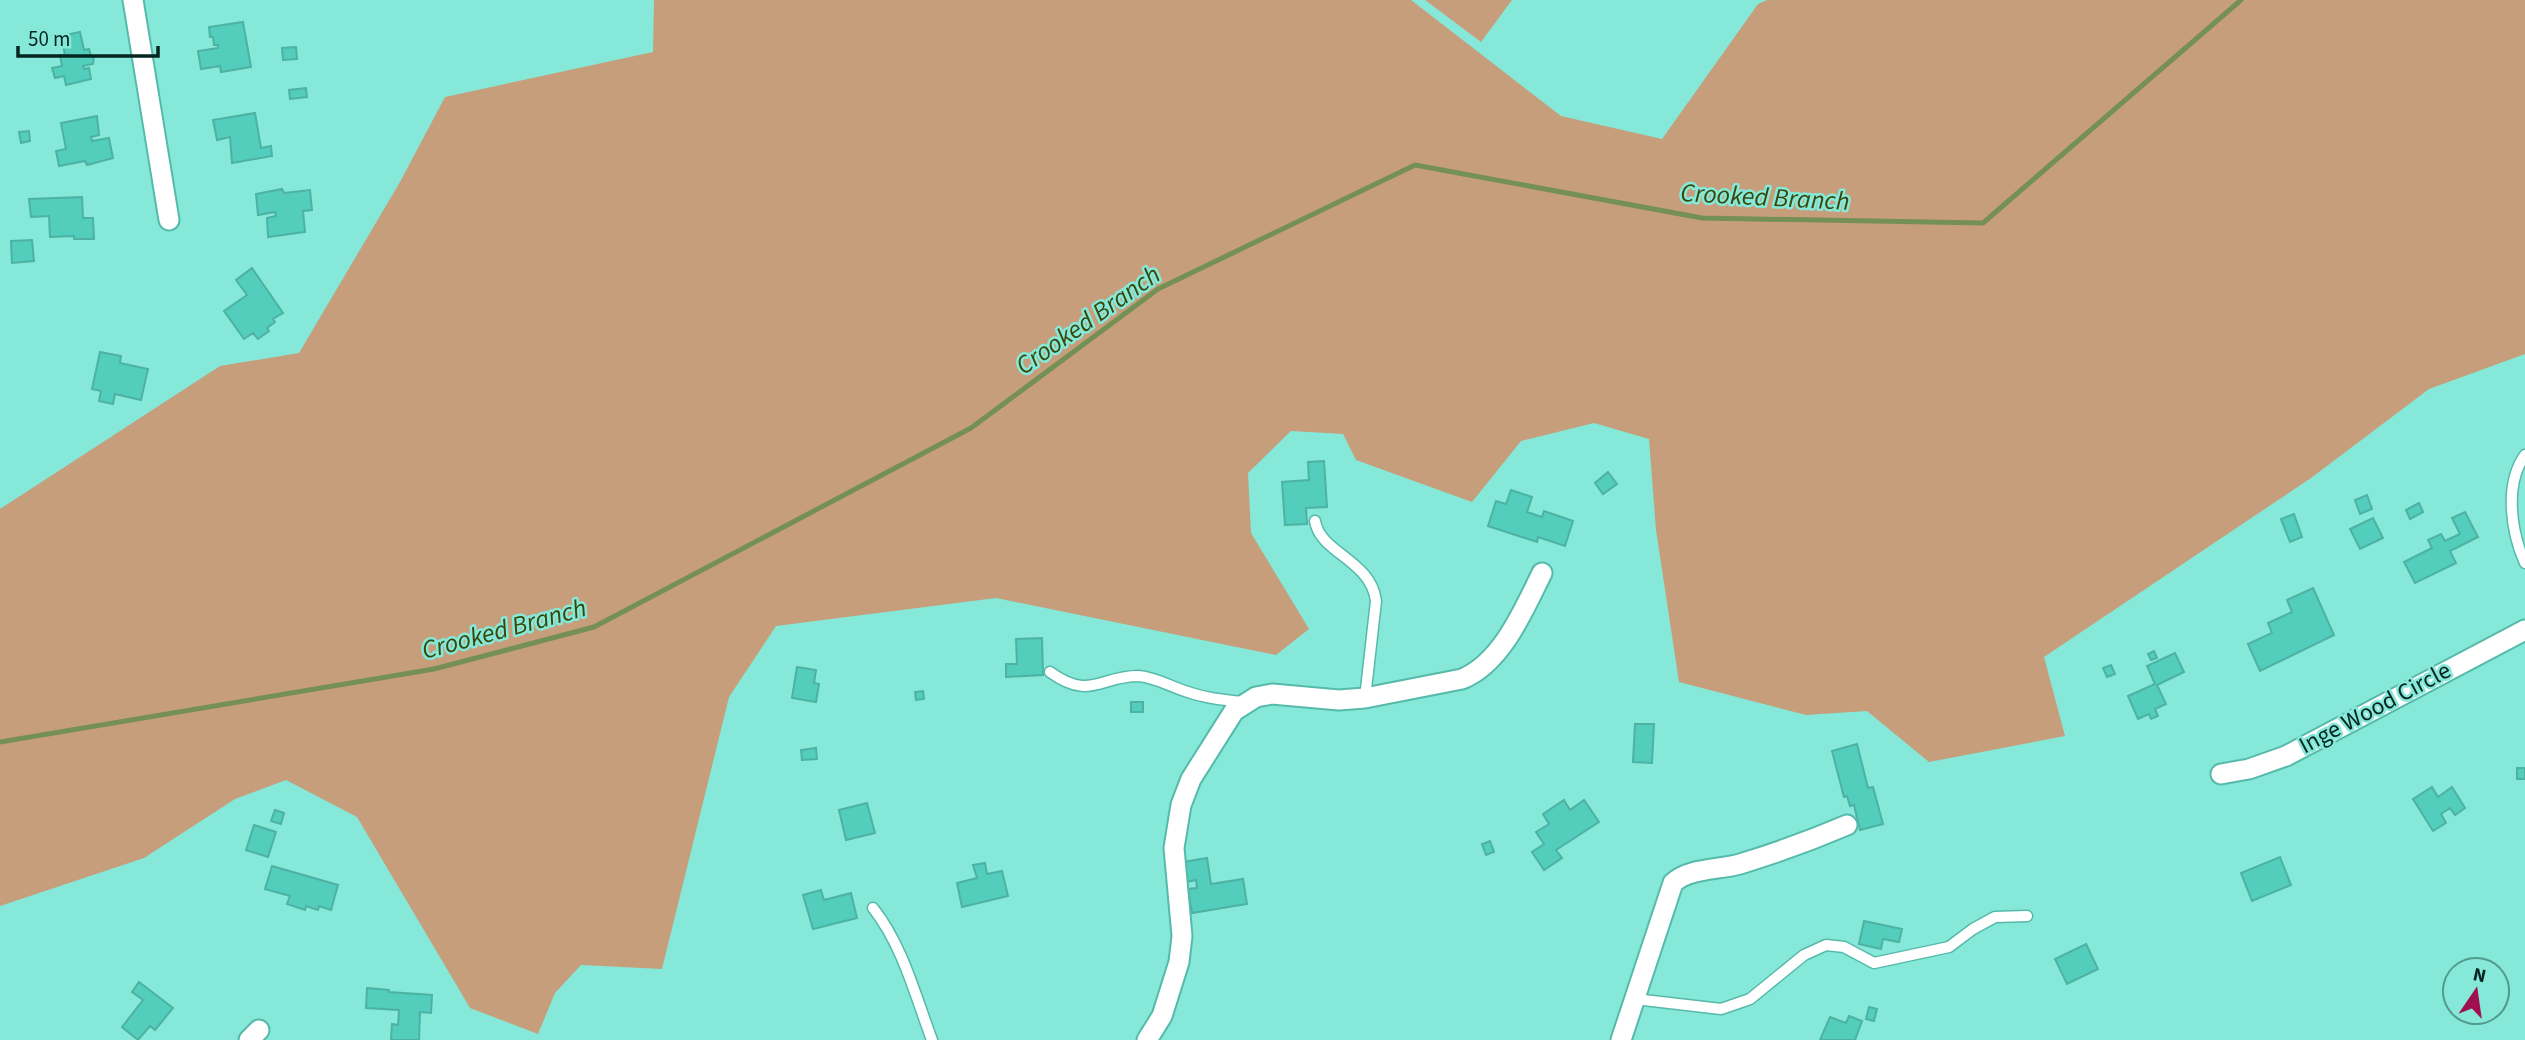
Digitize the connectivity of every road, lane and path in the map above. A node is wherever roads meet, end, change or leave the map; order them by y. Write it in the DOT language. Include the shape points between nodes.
graph roads {
  1 [pos="134,0"];
  2 [pos="169,220"];
  3 [pos="2525,455"];
  4 [pos="1315,521"];
  5 [pos="2525,562"];
  6 [pos="1542,573"];
  7 [pos="2525,630"];
  8 [pos="1050,672"];
  9 [pos="1366,698"];
  10 [pos="1246,702"];
  11 [pos="2221,774"];
  12 [pos="1847,825"];
  13 [pos="873,908"];
  14 [pos="2027,916"];
  15 [pos="1635,999"];
  16 [pos="932,1040"];
  17 [pos="1147,1040"];
  18 [pos="1621,1040"];
  1 -- 2 [label="street"];
  3 -- 5 [label="lane" via="2513,485 2512,513"];
  4 -- 9 [label="lane" via="1319,534 1368,577 1374,589"];
  6 -- 9 [label="street" via="1500,648 1476,674"];
  7 -- 11 [label="street, Inge Wood Circle" via="2286,756"];
  8 -- 10 [label="lane" via="1077,686 1095,687 1140,676 1210,698"];
  9 -- 10 [label="street" via="1272,694"];
  10 -- 17 [label="street" via="1234,711 1198,768 1181,805 1174,848 1182,936 1179,962 1162,1016"];
  12 -- 15 [label="street" via="1740,863 1679,877 1673,883"];
  13 -- 16 [label="lane" via="897,946"];
  14 -- 15 [label="lane" via="1995,917 1949,947 1874,963 1844,947 1826,945 1804,955 1750,999 1721,1009"];
  15 -- 18 [label="street"];
}
